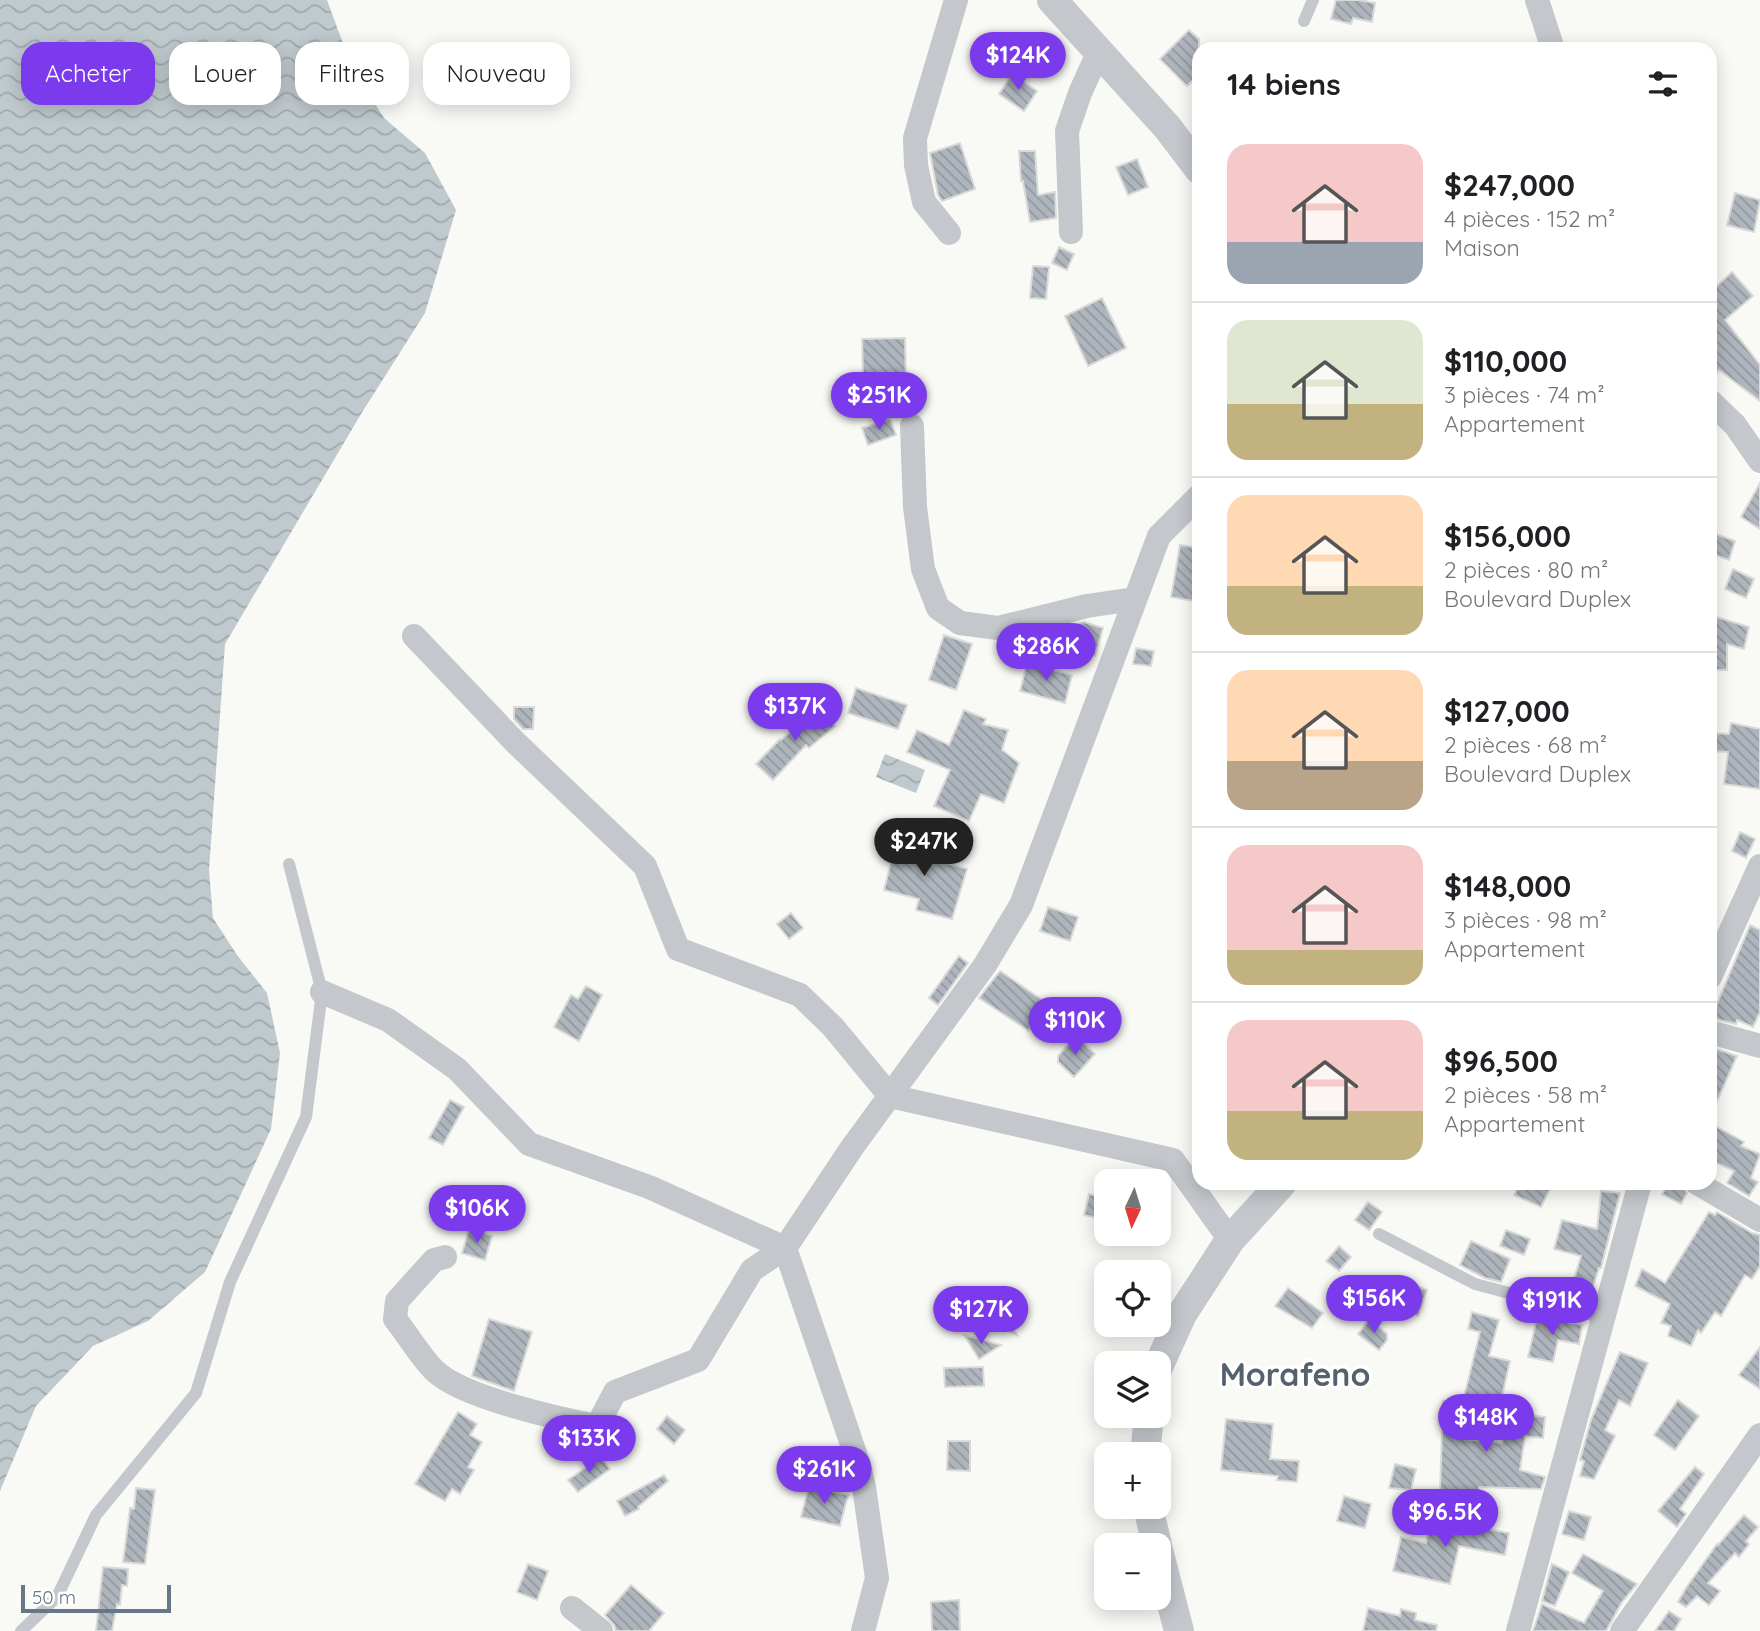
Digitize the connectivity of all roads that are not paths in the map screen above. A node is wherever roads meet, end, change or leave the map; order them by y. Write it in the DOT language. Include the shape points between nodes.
graph roads {
  1 [pos="956,0"];
  2 [pos="1052,0"];
  3 [pos="1313,0"];
  4 [pos="1537,0"];
  5 [pos="1304,21"];
  6 [pos="1551,42"];
  7 [pos="1099,51"];
  8 [pos="1192,160"];
  9 [pos="1071,232"];
  10 [pos="949,233"];
  11 [pos="1717,408"];
  12 [pos="912,426"];
  13 [pos="1760,461"];
  14 [pos="1192,503"];
  15 [pos="1134,599"];
  16 [pos="414,636"];
  17 [pos="289,864"];
  18 [pos="1760,866"];
  19 [pos="1717,961"];
  20 [pos="322,992"];
  21 [pos="1717,1034"];
  22 [pos="1760,1046"];
  23 [pos="890,1096"];
  24 [pos="1192,1187"];
  25 [pos="1194,1190"];
  26 [pos="1276,1190"];
  27 [pos="1638,1190"];
  28 [pos="1709,1190"];
  29 [pos="1760,1220"];
  30 [pos="1379,1234"];
  31 [pos="1230,1240"];
  32 [pos="785,1248"];
  33 [pos="445,1257"];
  34 [pos="1604,1318"];
  35 [pos="1165,1351"];
  36 [pos="1760,1434"];
  37 [pos="1171,1600"];
  38 [pos="572,1608"];
  39 [pos="21,1631"];
  40 [pos="601,1631"];
  41 [pos="863,1631"];
  42 [pos="1179,1631"];
  43 [pos="1518,1631"];
  44 [pos="1622,1631"];
  1 -- 10 [label="street" via="915,138 925,202"];
  2 -- 7 [label="street"];
  3 -- 5 [label="lane"];
  4 -- 6 [label="street"];
  7 -- 8 [label="street"];
  7 -- 9 [label="street" via="1067,131"];
  11 -- 13 [label="street"];
  12 -- 15 [label="street" via="923,569 938,608 960,623 998,628"];
  14 -- 15 [label="street" via="1158,536"];
  15 -- 23 [label="street" via="1021,905 985,965"];
  16 -- 23 [label="street" via="516,743 645,866 678,949 800,995"];
  17 -- 20 [label="lane"];
  18 -- 19 [label="street"];
  20 -- 32 [label="street" via="388,1020 457,1069 529,1144 649,1187"];
  20 -- 39 [label="lane" via="306,1117 230,1282 196,1393 96,1515 57,1597"];
  21 -- 22 [label="street"];
  23 -- 24 [label="street" via="1173,1160"];
  23 -- 32 [label="street"];
  25 -- 31 [label="street"];
  26 -- 31 [label="street"];
  27 -- 34 [label="street"];
  28 -- 29 [label="street"];
  30 -- 34 [label="lane" via="1475,1284"];
  31 -- 35 [label="street" via="1182,1314"];
  32 -- 33 [label="street" via="752,1270 698,1360 615,1392 597,1426 552,1418 472,1393 435,1372 395,1319 397,1301 434,1260"];
  32 -- 41 [label="street" via="864,1487 877,1578"];
  34 -- 43 [label="street"];
  36 -- 44 [label="street"];
  37 -- 42 [label="street"];
  38 -- 40 [label="street"];
}
